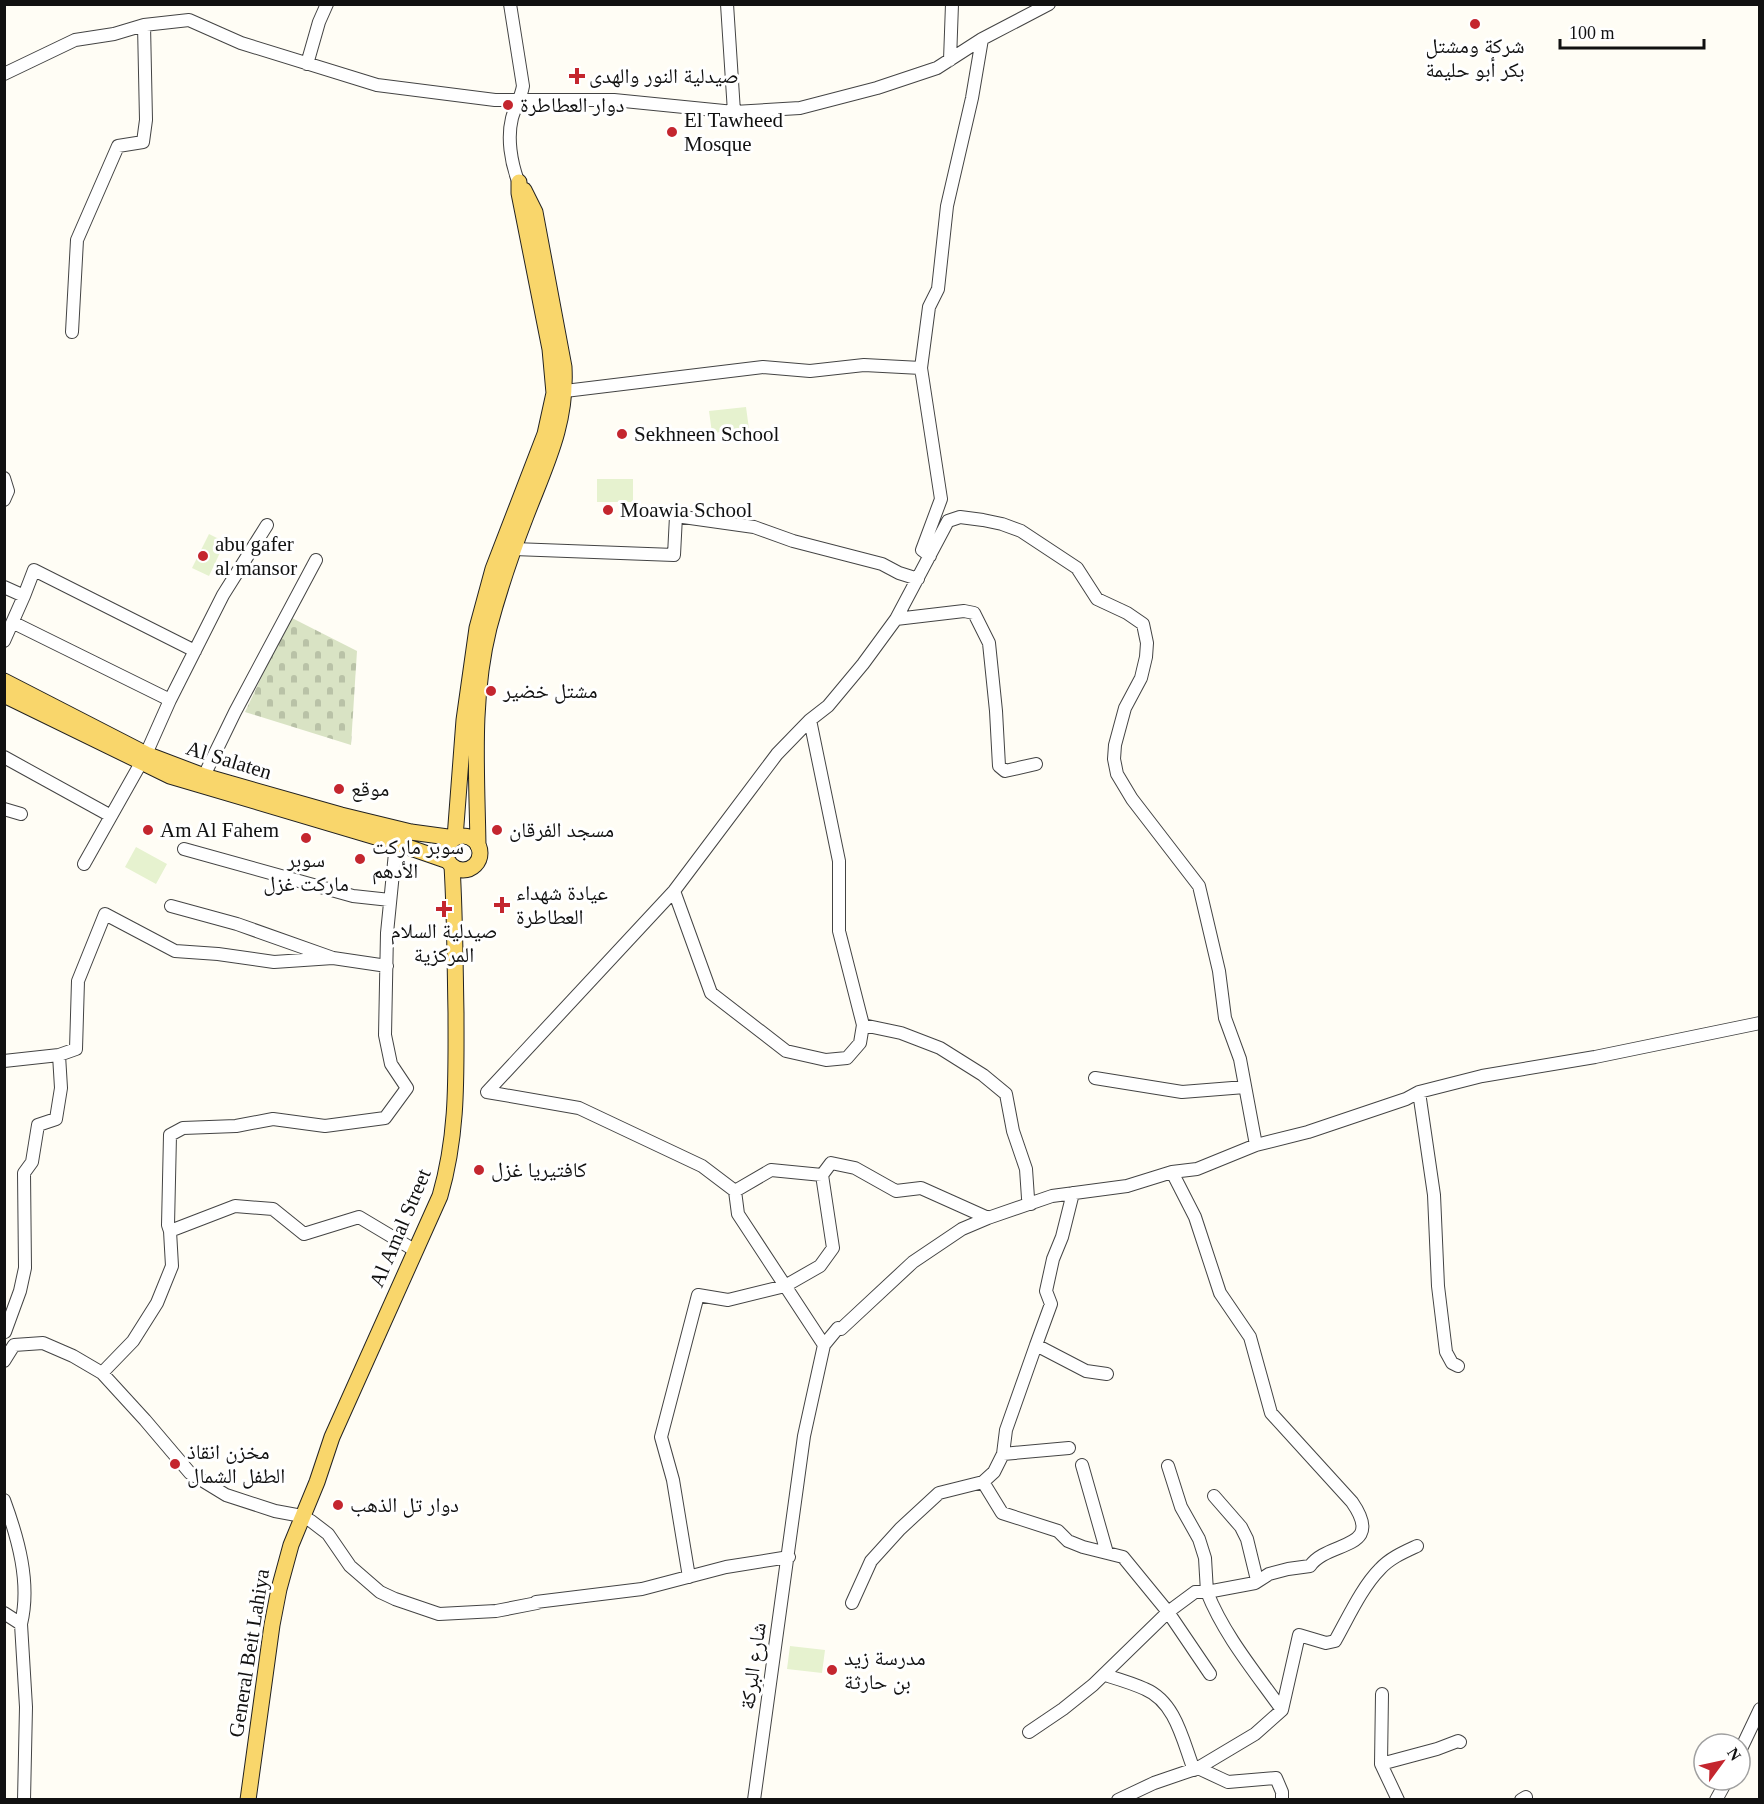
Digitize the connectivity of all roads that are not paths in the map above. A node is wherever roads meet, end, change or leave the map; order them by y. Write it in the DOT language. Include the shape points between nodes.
graph roads {
  1 [pos="327,4"];
  2 [pos="510,4"];
  3 [pos="727,4"];
  4 [pos="952,4"];
  5 [pos="1049,4"];
  6 [pos="144,26"];
  7 [pos="982,39"];
  8 [pos="950,60"];
  9 [pos="307,64"];
  10 [pos="4,74"];
  11 [pos="520,99"];
  12 [pos="734,112"];
  13 [pos="519,181"];
  14 [pos="72,332"];
  15 [pos="921,368"];
  16 [pos="565,391"];
  17 [pos="4,478"];
  18 [pos="4,500"];
  19 [pos="267,525"];
  20 [pos="514,549"];
  21 [pos="930,555"];
  22 [pos="316,560"];
  23 [pos="918,579"];
  24 [pos="4,587"];
  25 [pos="24,596"];
  26 [pos="896,619"];
  27 [pos="14,623"];
  28 [pos="4,641"];
  29 [pos="195,651"];
  30 [pos="4,681"];
  31 [pos="4,695"];
  32 [pos="170,700"];
  33 [pos="810,720"];
  34 [pos="4,757"];
  35 [pos="143,758"];
  36 [pos="1036,764"];
  37 [pos="201,781"];
  38 [pos="4,809"];
  39 [pos="21,814"];
  40 [pos="111,816"];
  41 [pos="455,838"];
  42 [pos="396,843"];
  43 [pos="478,846"];
  44 [pos="184,849"];
  45 [pos="450,863"];
  46 [pos="84,864"];
  47 [pos="674,891"];
  48 [pos="390,900"];
  49 [pos="171,906"];
  50 [pos="333,958"];
  51 [pos="387,966"];
  52 [pos="1760,1023"];
  53 [pos="862,1025"];
  54 [pos="59,1055"];
  55 [pos="4,1061"];
  56 [pos="1095,1078"];
  57 [pos="1245,1087"];
  58 [pos="1419,1092"];
  59 [pos="1256,1146"];
  60 [pos="1172,1172"];
  61 [pos="822,1175"];
  62 [pos="735,1191"];
  63 [pos="1073,1193"];
  64 [pos="1031,1204"];
  65 [pos="988,1218"];
  66 [pos="170,1231"];
  67 [pos="416,1251"];
  68 [pos="785,1286"];
  69 [pos="5,1332"];
  70 [pos="14,1345"];
  71 [pos="824,1345"];
  72 [pos="1036,1345"];
  73 [pos="4,1361"];
  74 [pos="1458,1366"];
  75 [pos="102,1373"];
  76 [pos="1107,1374"];
  77 [pos="1069,1448"];
  78 [pos="1003,1454"];
  79 [pos="1082,1465"];
  80 [pos="1168,1466"];
  81 [pos="983,1482"];
  82 [pos="1214,1496"];
  83 [pos="4,1500"];
  84 [pos="302,1516"];
  85 [pos="1416,1546"];
  86 [pos="1107,1553"];
  87 [pos="789,1557"];
  88 [pos="689,1577"];
  89 [pos="1257,1580"];
  90 [pos="1207,1592"];
  91 [pos="852,1603"];
  92 [pos="1168,1612"];
  93 [pos="4,1613"];
  94 [pos="21,1624"];
  95 [pos="1210,1674"];
  96 [pos="1105,1675"];
  97 [pos="1382,1695"];
  98 [pos="1760,1709"];
  99 [pos="1281,1710"];
  100 [pos="1029,1732"];
  101 [pos="1749,1732"];
  102 [pos="1460,1742"];
  103 [pos="1381,1764"];
  104 [pos="1196,1769"];
  105 [pos="24,1800"];
  106 [pos="248,1800"];
  107 [pos="754,1800"];
  108 [pos="1118,1800"];
  109 [pos="1282,1800"];
  110 [pos="1398,1800"];
  1 -- 9 [label="street"];
  2 -- 11 [label="street" via="521,66"];
  3 -- 12 [label="street"];
  4 -- 8 [label="street"];
  5 -- 7 [label="street"];
  6 -- 9 [label="street" via="189,20 241,43"];
  6 -- 10 [label="street" via="75,40"];
  6 -- 14 [label="street" via="143,142 118,146 77,240"];
  7 -- 8 [label="street"];
  7 -- 15 [label="street" via="946,206 938,289 929,307"];
  8 -- 12 [label="street" via="877,88 800,108"];
  9 -- 11 [label="street" via="377,86 495,100"];
  11 -- 12 [label="street" via="614,100"];
  11 -- 13 [label="street" via="510,132"];
  13 -- 16 [label="main road" via="535,212"];
  13 -- 41 [label="main road" via="550,349 554,393 545,434 494,569 477,628 464,720"];
  15 -- 16 [label="street" via="763,368"];
  15 -- 21 [label="street" via="941,499 922,550"];
  16 -- 20 [label="main road" via="556,437"];
  17 -- 18 [label="street" via="8,491"];
  19 -- 29 [label="street" via="223,595"];
  20 -- 23 [label="street" via="674,555 676,516 754,528 882,564"];
  20 -- 43 [label="main road" via="489,631 477,703"];
  21 -- 23 [label="street"];
  21 -- 57 [label="street" via="948,521 960,517 1002,524 1021,531 1077,568 1097,599 1143,624 1146,657 1141,678 1125,708 1113,759 1132,799 1199,886 1220,971 1225,1018"];
  22 -- 37 [label="street"];
  23 -- 26 [label="street"];
  24 -- 25 [label="street"];
  25 -- 27 [label="street"];
  25 -- 29 [label="street" via="34,570"];
  26 -- 33 [label="street" via="833,701"];
  26 -- 36 [label="street" via="964,611 974,614 989,643 999,766 1005,771"];
  27 -- 28 [label="street"];
  27 -- 32 [label="street"];
  29 -- 32 [label="street"];
  30 -- 35 [label="main road, Al Salaten"];
  31 -- 35 [label="main road, Al Salaten"];
  32 -- 35 [label="street"];
  33 -- 47 [label="street" via="777,754"];
  33 -- 53 [label="street" via="838,861 839,932"];
  34 -- 40 [label="street"];
  35 -- 37 [label="main road, Al Salaten" via="170,776"];
  35 -- 40 [label="street"];
  37 -- 41 [label="main road, Al Salaten" via="411,832"];
  37 -- 42 [label="main road, Al Salaten"];
  38 -- 39 [label="street"];
  40 -- 46 [label="street"];
  41 -- 43 [label="main road" via="471,838"];
  41 -- 45 [label="main road" via="448,846"];
  42 -- 45 [label="main road, Al Salaten"];
  42 -- 48 [label="street"];
  43 -- 45 [label="main road" via="480,857 473,867 462,870"];
  44 -- 48 [label="street" via="353,896"];
  45 -- 67 [label="main road, Al Amal Street" via="456,919 454,1127 440,1196"];
  47 -- 53 [label="street" via="711,993 786,1051 826,1060 847,1058 860,1043"];
  47 -- 62 [label="street" via="487,1092 579,1108 702,1166"];
  48 -- 51 [label="street"];
  49 -- 50 [label="street" via="237,924"];
  50 -- 51 [label="street"];
  50 -- 54 [label="street" via="274,962 175,951 105,914 78,981 76,1049"];
  51 -- 66 [label="street" via="385,1035 391,1064 407,1088 386,1118 325,1126 273,1119 236,1126 183,1128 170,1135"];
  52 -- 58 [label="street" via="1482,1076"];
  53 -- 64 [label="street" via="901,1033 940,1048 1006,1094"];
  54 -- 55 [label="street"];
  54 -- 69 [label="street" via="61,1088 56,1119 38,1125 32,1162 24,1173 25,1268"];
  56 -- 57 [label="street" via="1182,1092"];
  57 -- 59 [label="street"];
  58 -- 59 [label="street"];
  58 -- 74 [label="street" via="1434,1195 1446,1352"];
  59 -- 60 [label="street" via="1197,1168"];
  60 -- 63 [label="street" via="1127,1186"];
  60 -- 89 [label="street" via="1195,1217 1220,1293 1250,1337 1272,1413 1353,1502 1362,1517 1363,1529 1358,1538 1345,1546 1314,1560 1310,1566"];
  61 -- 62 [label="street" via="771,1170"];
  61 -- 65 [label="street" via="831,1163 855,1168 896,1191 921,1188"];
  61 -- 68 [label="street" via="833,1248 820,1266"];
  62 -- 68 [label="street" via="738,1214"];
  63 -- 64 [label="street"];
  63 -- 72 [label="street" via="1046,1291 1051,1304"];
  64 -- 65 [label="street"];
  65 -- 71 [label="street" via="962,1228 913,1262"];
  66 -- 67 [label="street" via="235,1206 273,1209 304,1234 359,1217"];
  66 -- 75 [label="street" via="172,1266 157,1304 133,1341"];
  67 -- 84 [label="main road, Al Amal Street" via="332,1437"];
  68 -- 71 [label="street"];
  68 -- 88 [label="street" via="728,1300 698,1295 661,1437 673,1480"];
  69 -- 70 [label="street"];
  70 -- 73 [label="street"];
  70 -- 75 [label="street" via="44,1343"];
  71 -- 87 [label="street, شارع البركة" via="804,1436"];
  72 -- 76 [label="street" via="1086,1371"];
  72 -- 78 [label="street" via="1006,1430"];
  75 -- 84 [label="street" via="190,1473 226,1495"];
  77 -- 78 [label="street"];
  78 -- 81 [label="street"];
  79 -- 86 [label="street"];
  80 -- 90 [label="street" via="1181,1507 1205,1558"];
  81 -- 86 [label="street" via="1002,1513"];
  81 -- 91 [label="street" via="939,1493 900,1529 872,1561"];
  82 -- 89 [label="street" via="1241,1527"];
  83 -- 94 [label="street" via="16,1533 22,1568"];
  84 -- 88 [label="street" via="328,1534 350,1566 381,1592 439,1614 496,1611 642,1589"];
  84 -- 106 [label="main road, General Beit Lahiya" via="279,1589"];
  85 -- 99 [label="street" via="1380,1569 1335,1641 1326,1643 1299,1635"];
  86 -- 92 [label="street" via="1123,1557"];
  87 -- 88 [label="street"];
  87 -- 107 [label="street, شارع البركة"];
  89 -- 90 [label="street"];
  90 -- 92 [label="street" via="1195,1592"];
  90 -- 99 [label="street" via="1244,1658"];
  92 -- 95 [label="street"];
  92 -- 96 [label="street"];
  93 -- 94 [label="street"];
  94 -- 105 [label="street" via="26,1707"];
  96 -- 100 [label="street"];
  96 -- 104 [label="street" via="1147,1689 1162,1700 1174,1716"];
  97 -- 103 [label="street"];
  98 -- 101 [label="street"];
  99 -- 104 [label="street" via="1255,1734"];
  102 -- 103 [label="street"];
  103 -- 110 [label="street"];
  104 -- 108 [label="street"];
  104 -- 109 [label="street" via="1228,1782 1276,1778"];
}
